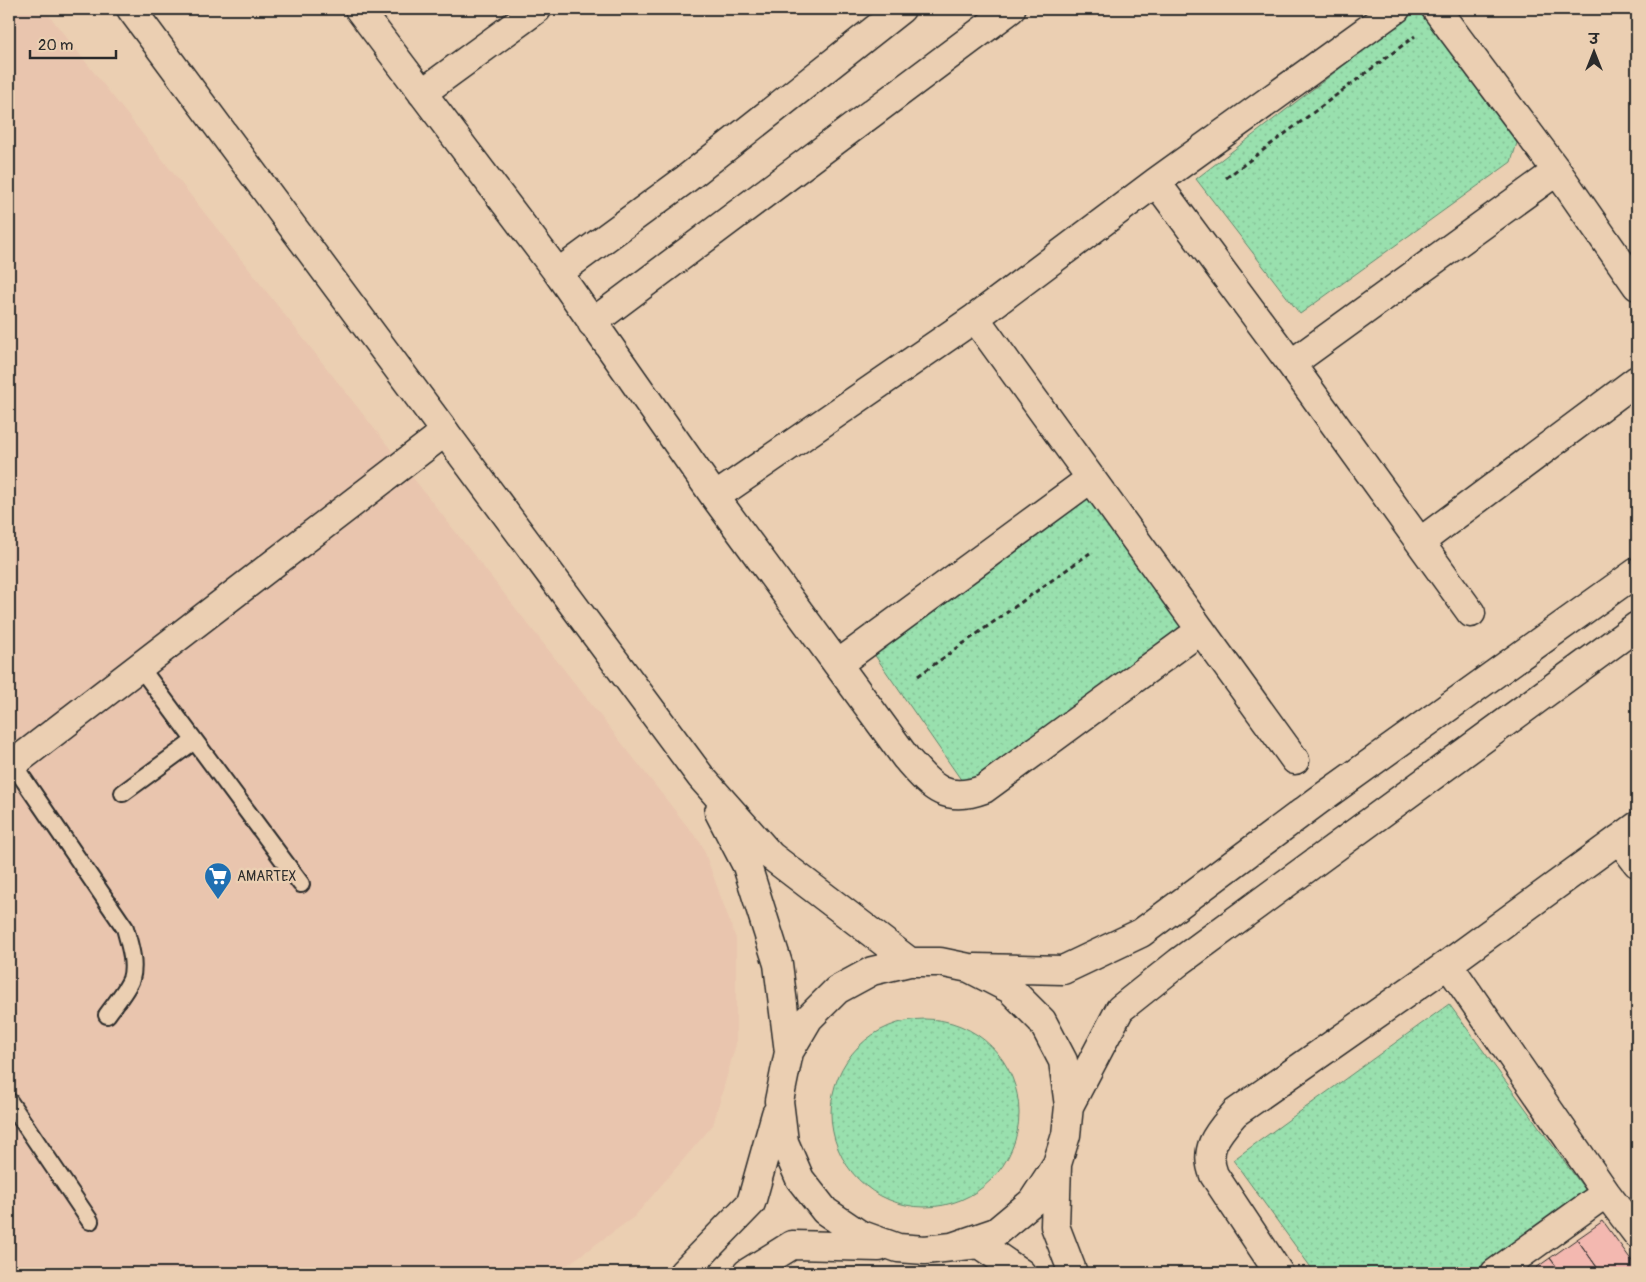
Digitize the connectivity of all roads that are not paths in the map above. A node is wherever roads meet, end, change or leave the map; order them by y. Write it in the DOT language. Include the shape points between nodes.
graph roads {
  1 [pos="131,9"];
  2 [pos="359,9"];
  3 [pos="538,9"];
  4 [pos="901,9"];
  5 [pos="1010,9"];
  6 [pos="1396,9"];
  7 [pos="1436,9"];
  8 [pos="422,93"];
  9 [pos="1557,171"];
  10 [pos="1156,182"];
  11 [pos="558,272"];
  12 [pos="1637,286"];
  13 [pos="975,318"];
  14 [pos="592,323"];
  15 [pos="1291,364"];
  16 [pos="1637,380"];
  17 [pos="445,432"];
  18 [pos="1090,479"];
  19 [pos="715,497"];
  20 [pos="1420,542"];
  21 [pos="1637,572"];
  22 [pos="1471,613"];
  23 [pos="1637,626"];
  24 [pos="1200,630"];
  25 [pos="838,664"];
  26 [pos="140,667"];
  27 [pos="194,741"];
  28 [pos="1295,760"];
  29 [pos="11,766"];
  30 [pos="702,778"];
  31 [pos="123,793"];
  32 [pos="1628,832"];
  33 [pos="1637,863"];
  34 [pos="300,884"];
  35 [pos="910,962"];
  36 [pos="1448,964"];
  37 [pos="969,968"];
  38 [pos="107,1015"];
  39 [pos="789,1052"];
  40 [pos="9,1101"];
  41 [pos="779,1101"];
  42 [pos="1070,1106"];
  43 [pos="1057,1164"];
  44 [pos="1606,1192"];
  45 [pos="90,1221"];
  46 [pos="1637,1234"];
  47 [pos="952,1247"];
  48 [pos="898,1248"];
  49 [pos="682,1273"];
  50 [pos="747,1273"];
  51 [pos="1021,1273"];
  52 [pos="1073,1273"];
  53 [pos="1279,1273"];
  54 [pos="1495,1273"];
  1 -- 17 [label="street"];
  2 -- 8 [label="street"];
  3 -- 8 [label="street"];
  4 -- 11 [label="street" via="686,179"];
  5 -- 14 [label="street"];
  6 -- 10 [label="street"];
  7 -- 9 [label="street"];
  8 -- 11 [label="street"];
  9 -- 12 [label="street"];
  9 -- 15 [label="street"];
  10 -- 13 [label="street"];
  10 -- 15 [label="street"];
  11 -- 14 [label="street"];
  13 -- 18 [label="street"];
  13 -- 19 [label="street"];
  14 -- 19 [label="street"];
  15 -- 20 [label="street"];
  16 -- 20 [label="street"];
  17 -- 26 [label="street"];
  17 -- 30 [label="street"];
  18 -- 24 [label="street"];
  18 -- 25 [label="street"];
  19 -- 25 [label="street"];
  20 -- 22 [label="street"];
  21 -- 37 [label="street" via="1319,800 1141,933 1062,970"];
  23 -- 42 [label="street" via="1120,1008"];
  24 -- 25 [label="street" via="984,789 973,793 953,794 937,790 923,777"];
  24 -- 28 [label="street"];
  26 -- 27 [label="lane"];
  26 -- 29 [label="street"];
  27 -- 31 [label="lane"];
  27 -- 34 [label="lane"];
  29 -- 38 [label="lane" via="125,928 130,944 130,980"];
  30 -- 35 [label="street" via="771,856"];
  30 -- 39 [label="street" via="747,866 778,964"];
  32 -- 33 [label="street"];
  32 -- 36 [label="street"];
  35 -- 37 [label="street" via="940,962"];
  35 -- 39 [label="street" via="872,971 837,990 809,1018"];
  36 -- 44 [label="street"];
  36 -- 53 [label="street" via="1235,1113 1219,1131 1210,1155 1214,1175"];
  37 -- 42 [label="street" via="1010,988 1042,1021 1062,1061"];
  39 -- 41 [label="street"];
  40 -- 45 [label="lane"];
  41 -- 48 [label="street" via="784,1142 800,1179 825,1211 859,1234"];
  41 -- 49 [label="street" via="751,1204"];
  42 -- 43 [label="street" via="1066,1136"];
  43 -- 47 [label="street" via="1032,1202 996,1232"];
  43 -- 52 [label="street" via="1055,1226"];
  44 -- 46 [label="street"];
  44 -- 54 [label="street"];
  47 -- 48 [label="street"];
  47 -- 51 [label="street" via="979,1244"];
  48 -- 50 [label="street" via="792,1245"];
}
